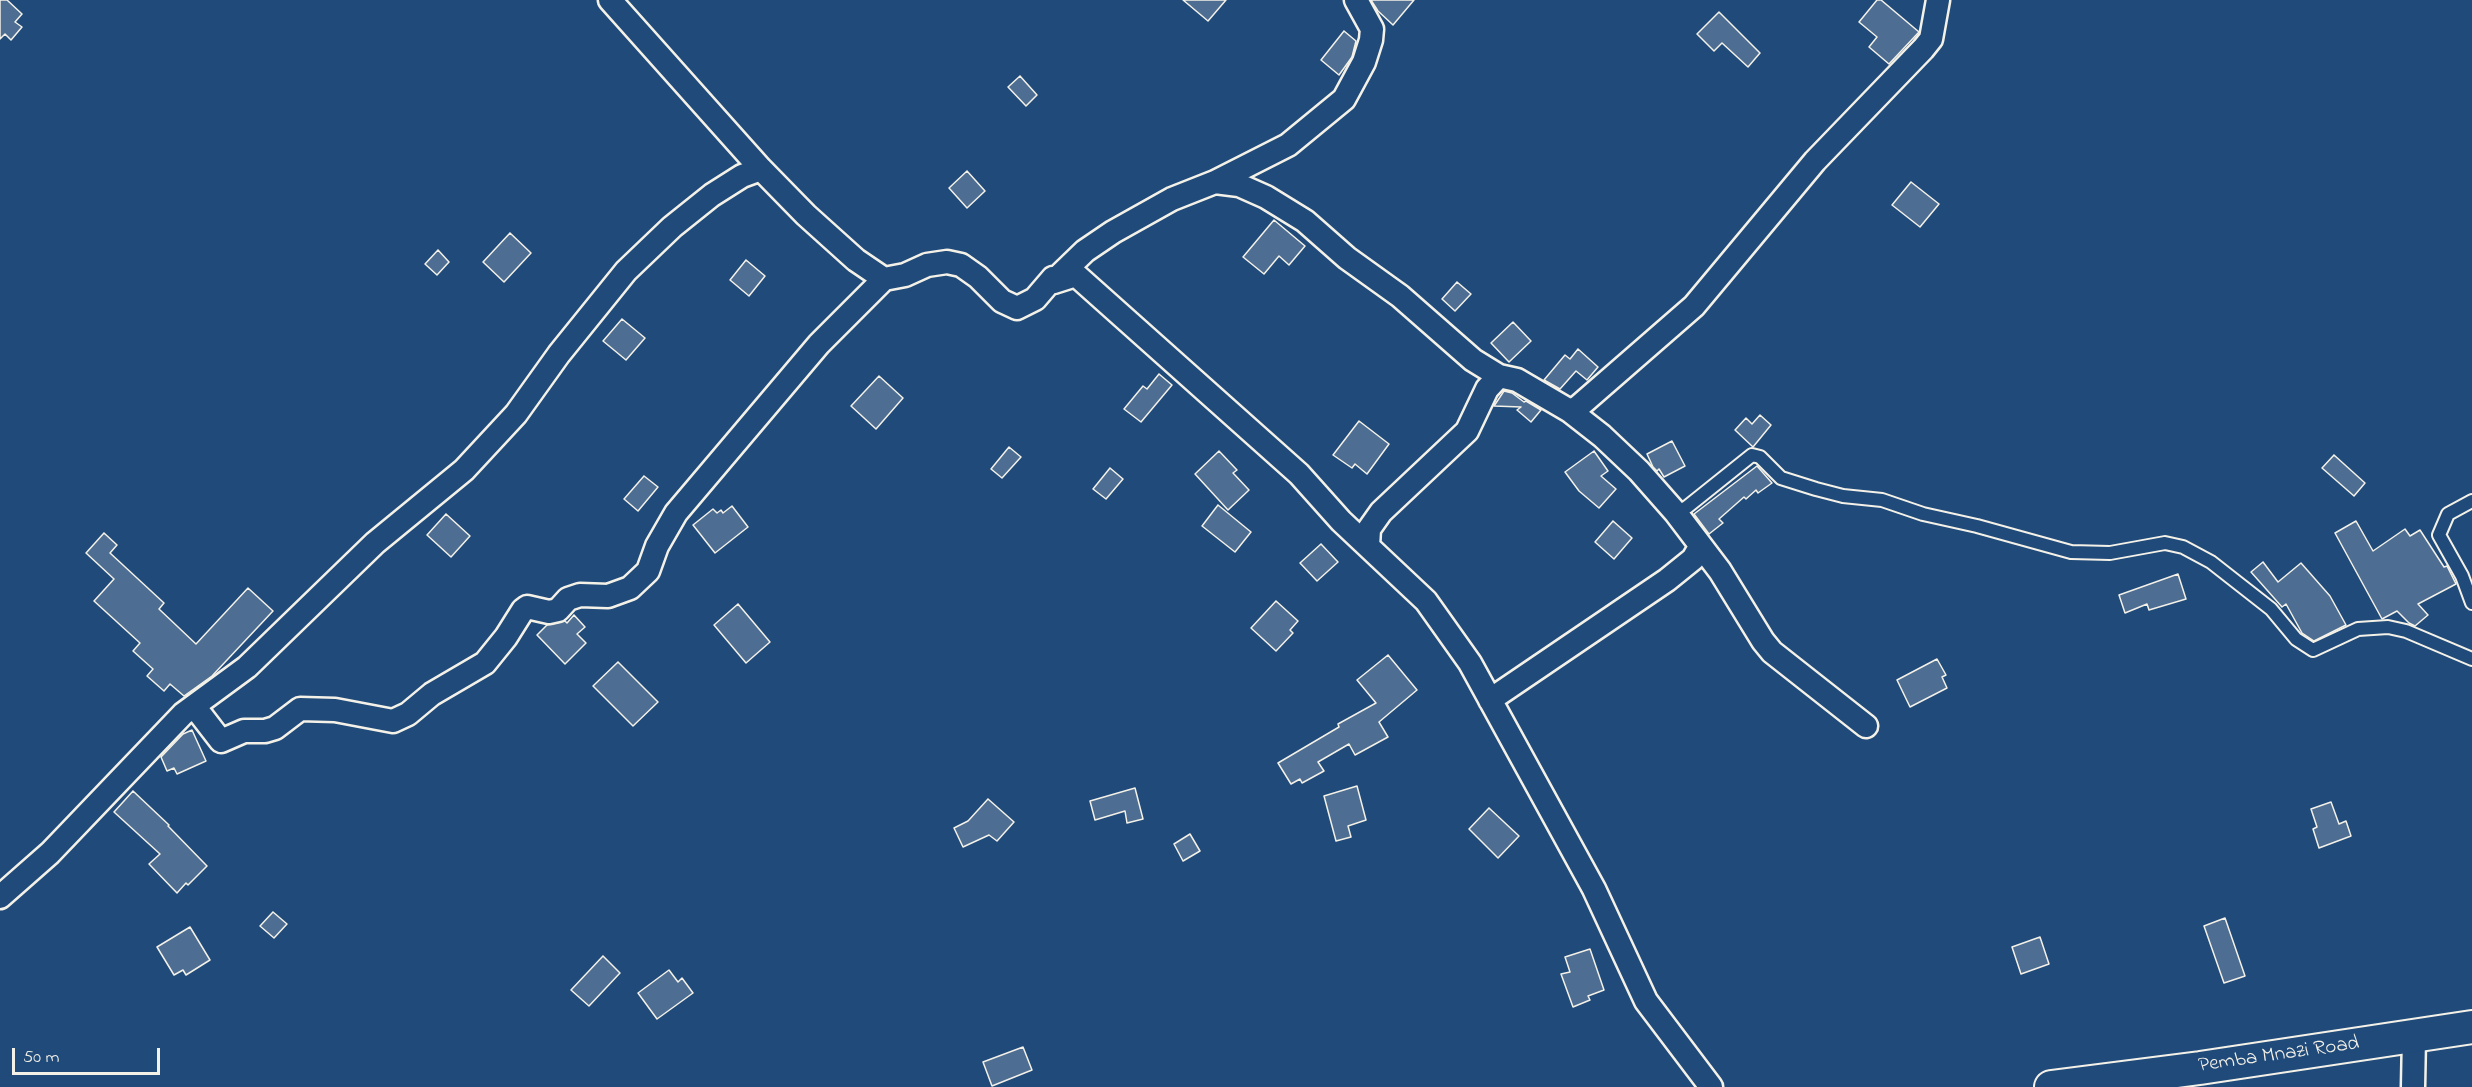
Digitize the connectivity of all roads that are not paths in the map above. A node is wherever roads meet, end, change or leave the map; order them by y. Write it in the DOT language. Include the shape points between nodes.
graph roads {
  1 [pos="610,0"];
  2 [pos="1356,0"];
  3 [pos="1938,0"];
  4 [pos="761,169"];
  5 [pos="1215,182"];
  6 [pos="884,279"];
  7 [pos="1054,282"];
  8 [pos="1499,376"];
  9 [pos="1570,411"];
  10 [pos="2472,501"];
  11 [pos="1676,513"];
  12 [pos="1368,546"];
  13 [pos="1700,547"];
  14 [pos="2472,603"];
  15 [pos="2472,659"];
  16 [pos="1490,700"];
  17 [pos="194,706"];
  18 [pos="1866,726"];
  19 [pos="0,897"];
  20 [pos="2472,1027"];
  21 [pos="2414,1037"];
  22 [pos="1711,1087"];
  23 [pos="2051,1087"];
  24 [pos="2414,1087"];
  1 -- 4 [label="street"];
  2 -- 5 [label="street" via="1369,23 1371,40 1344,99 1288,145"];
  3 -- 9 [label="street" via="1931,39 1815,161 1694,306"];
  4 -- 6 [label="street" via="856,260"];
  4 -- 17 [label="street" via="712,195 672,227 626,272 516,414 464,470 375,543 247,667"];
  5 -- 7 [label="street" via="1172,199 1113,232 1084,251"];
  5 -- 8 [label="street" via="1239,185 1305,221 1473,360"];
  6 -- 7 [label="street" via="927,265 961,265 1002,301 1017,308 1035,299 1053,278"];
  6 -- 17 [label="street" via="813,351 676,513 648,571 630,588 608,596 568,599 558,610 549,612 527,607 485,663 393,721 335,710 300,709 275,728 244,731 221,741"];
  7 -- 12 [label="street" via="1076,275 1299,474"];
  8 -- 9 [label="street" via="1517,380"];
  8 -- 12 [label="street" via="1487,389 1467,431 1381,512 1369,529"];
  9 -- 11 [label="street" via="1602,436"];
  10 -- 14 [label="lane" via="2448,514 2439,535"];
  11 -- 13 [label="street"];
  11 -- 15 [label="lane" via="1752,455 1760,457 1781,478 1816,489 1882,500 2071,552 2110,553 2165,543 2183,547 2211,562 2271,609 2296,639 2313,650 2358,629 2388,627"];
  12 -- 16 [label="street" via="1426,601 1470,663"];
  13 -- 16 [label="street" via="1693,559 1668,580"];
  13 -- 18 [label="street" via="1773,652"];
  16 -- 22 [label="street" via="1594,889 1646,1001"];
  17 -- 19 [label="street" via="50,854"];
  20 -- 21 [label="main road, Pemba Mnazi Road"];
  21 -- 23 [label="main road, Pemba Mnazi Road"];
  21 -- 24 [label="street"];
}
